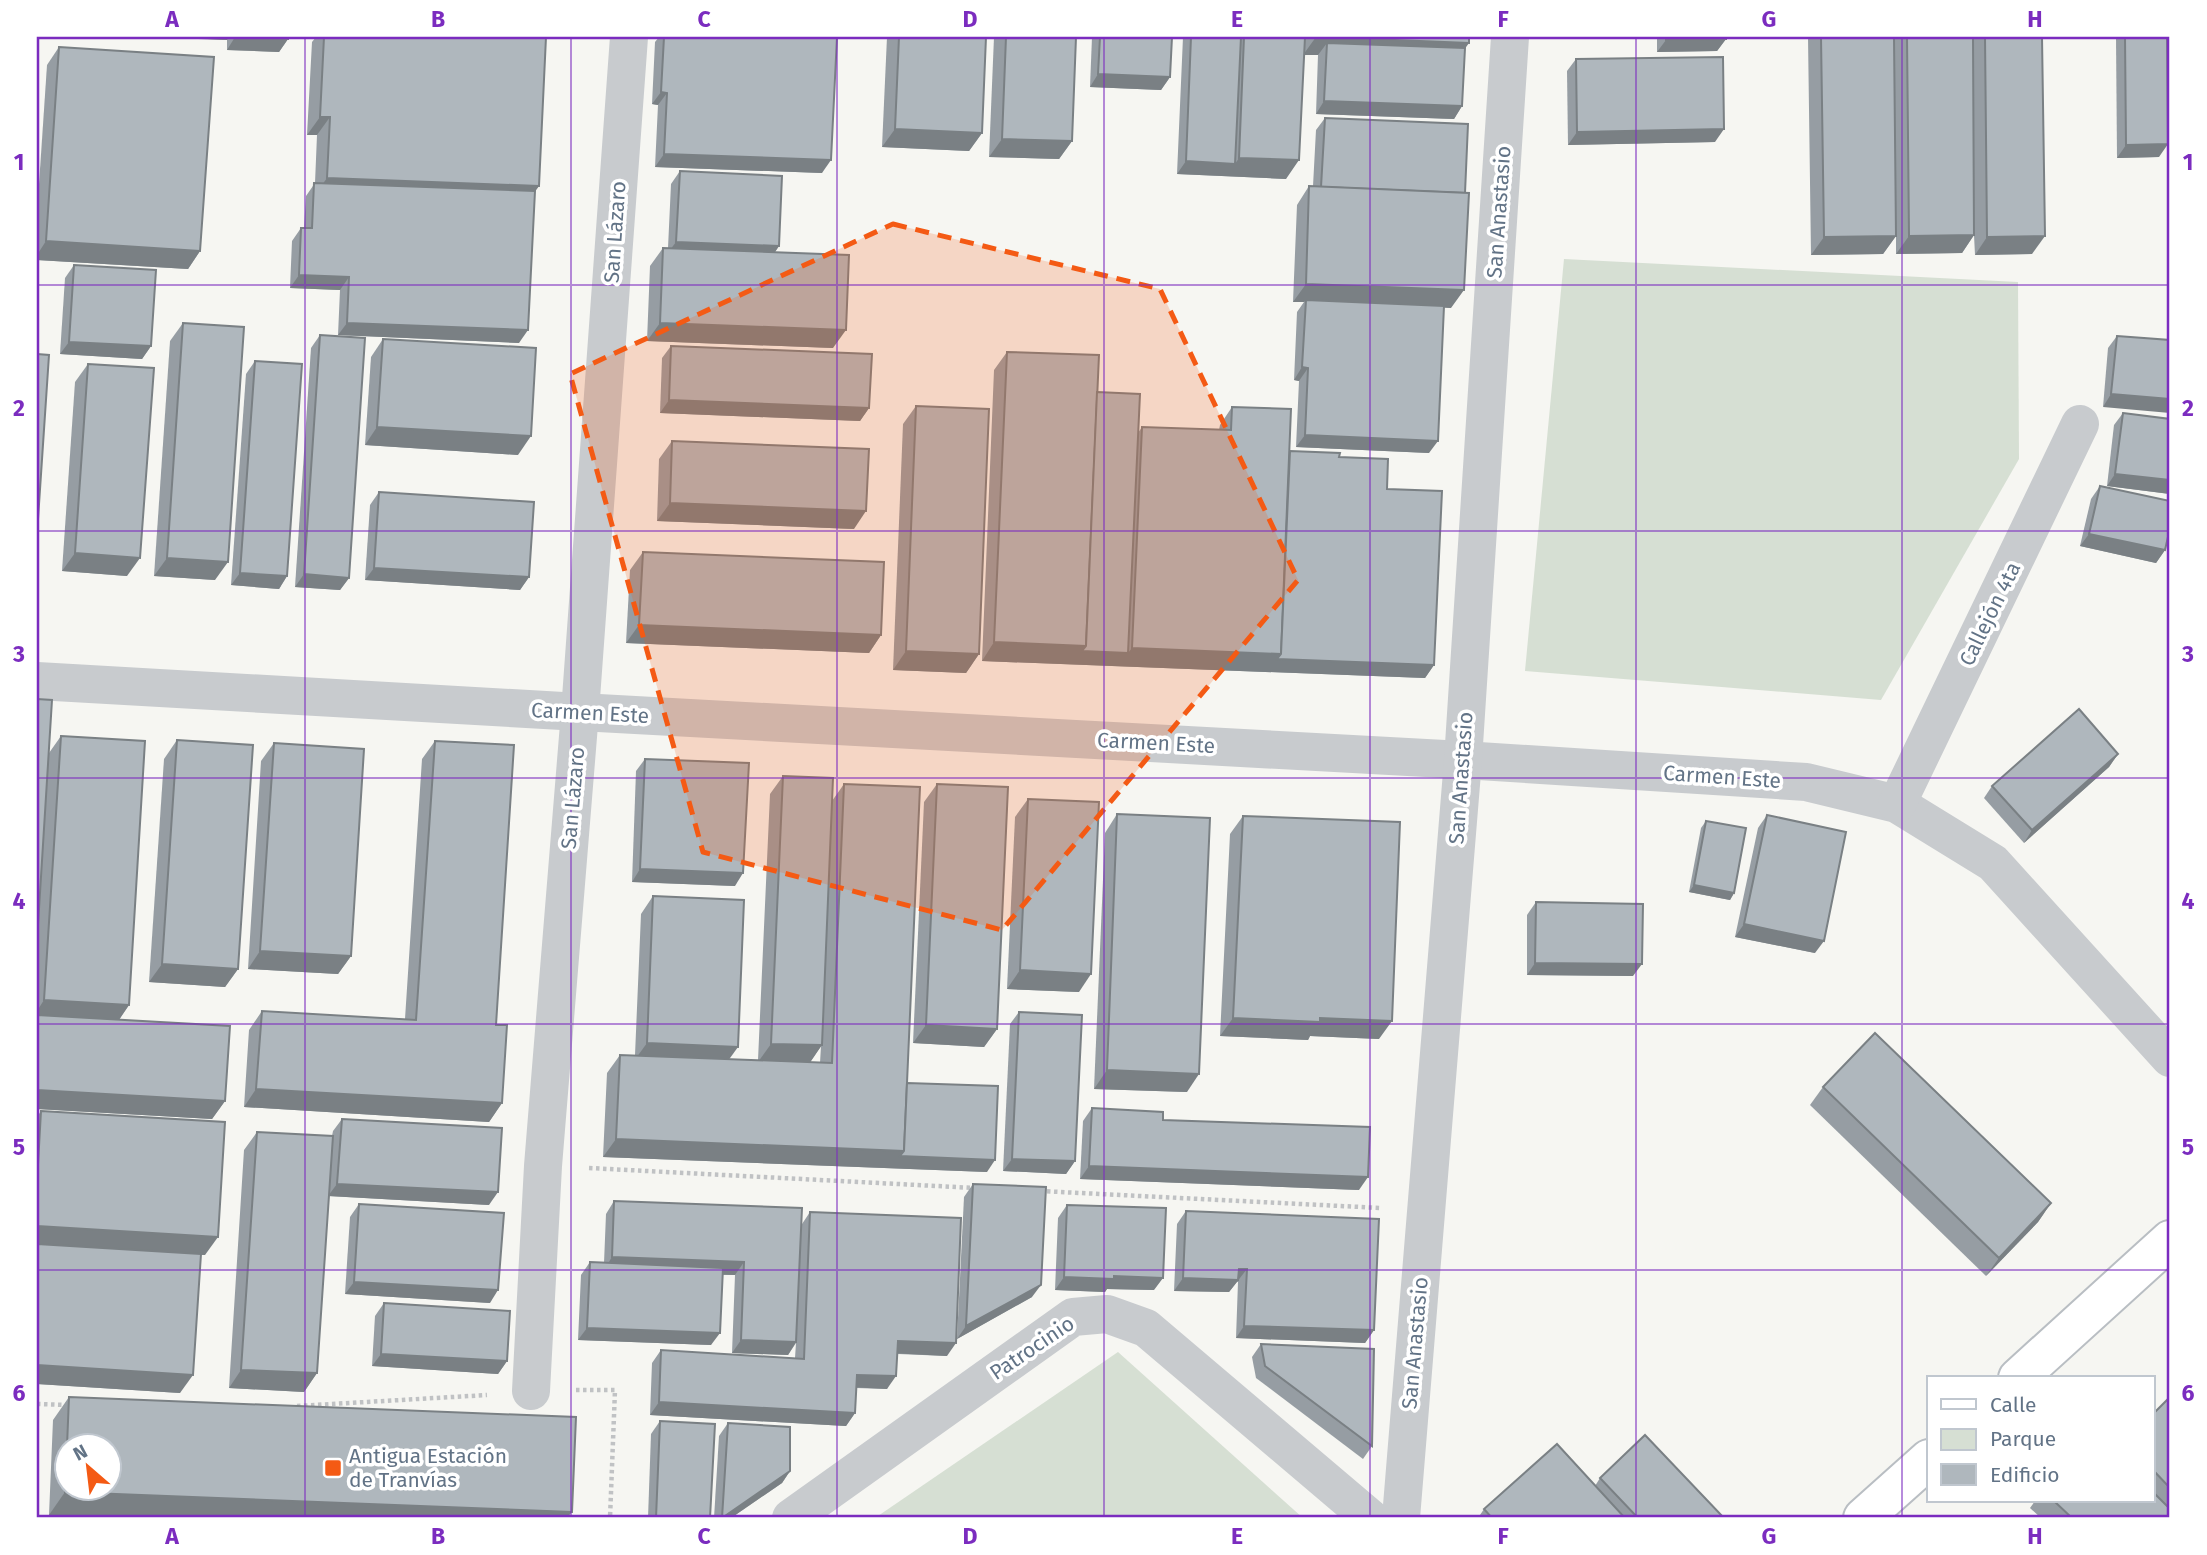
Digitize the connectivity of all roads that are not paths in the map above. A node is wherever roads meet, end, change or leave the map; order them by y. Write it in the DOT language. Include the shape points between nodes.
graph roads {
  1 [pos="629,37"];
  2 [pos="1510,37"];
  3 [pos="2081,424"];
  4 [pos="37,681"];
  5 [pos="580,712"];
  6 [pos="1463,760"];
  7 [pos="1897,804"];
  8 [pos="2170,1058"];
  9 [pos="2170,1240"];
  10 [pos="2020,1376"];
  11 [pos="531,1391"];
  12 [pos="1927,1460"];
  13 [pos="791,1518"];
  14 [pos="1370,1518"];
  15 [pos="1401,1518"];
  16 [pos="1863,1518"];
  1 -- 5 [label="street, San Lázaro"];
  2 -- 6 [label="street, San Anastasio"];
  3 -- 7 [label="street, Callejón 4ta"];
  4 -- 5 [label="street, Carmen Este"];
  5 -- 6 [label="street, Carmen Este"];
  5 -- 11 [label="street, San Lázaro" via="543,1166"];
  6 -- 7 [label="street, Carmen Este" via="1806,782"];
  6 -- 15 [label="street, San Anastasio"];
  7 -- 8 [label="street, Carmen Este" via="1993,863"];
  9 -- 10 [label="main road"];
  12 -- 16 [label="main road"];
  13 -- 14 [label="street, Patrocinio" via="1073,1317 1107,1314 1146,1328"];
}
